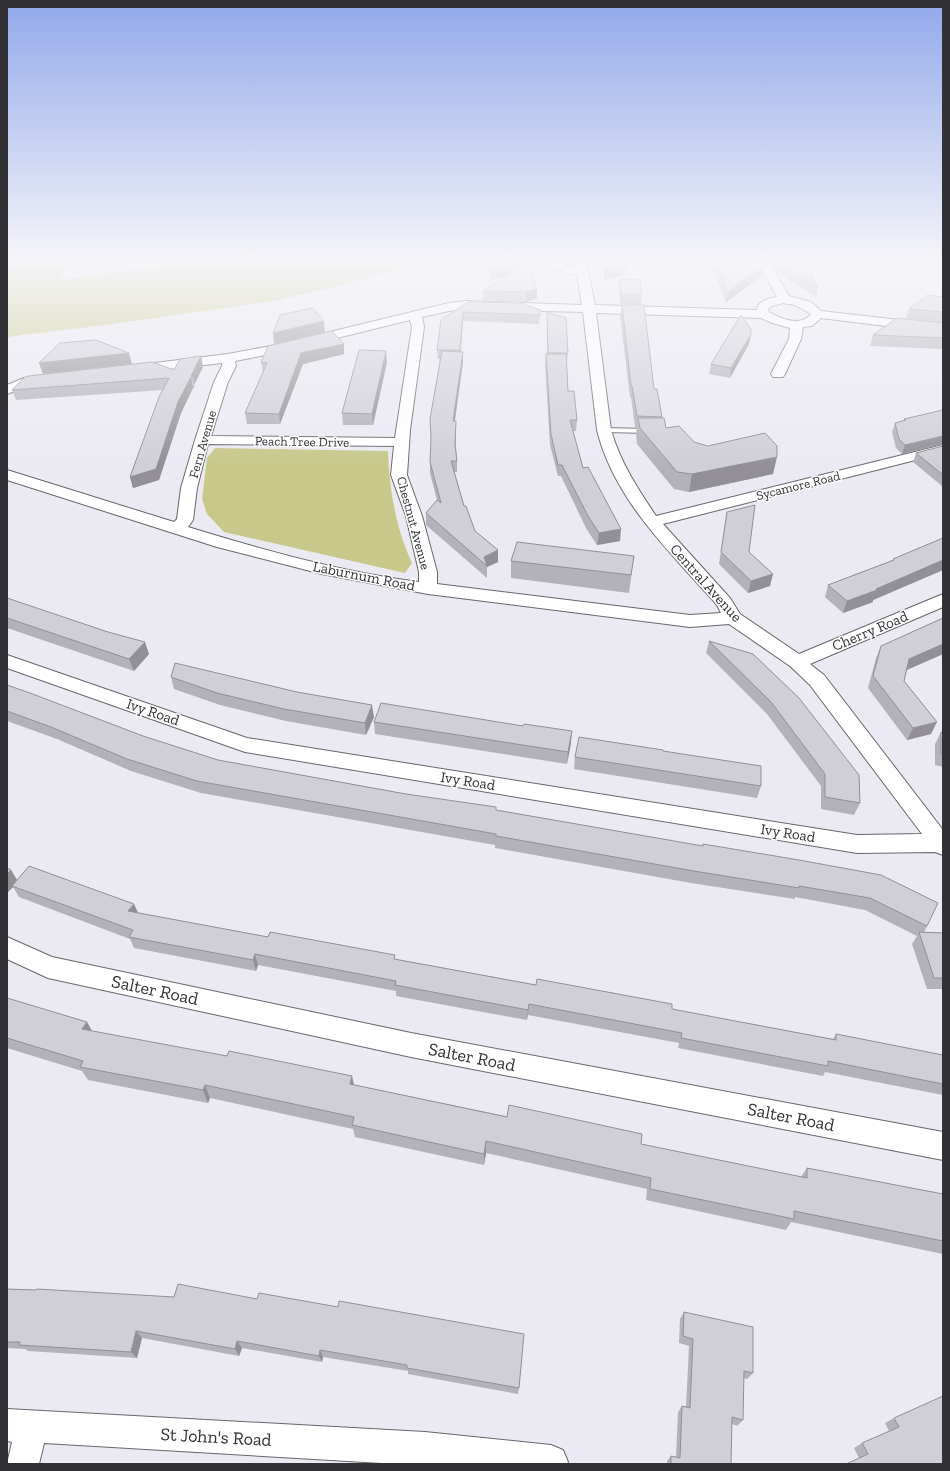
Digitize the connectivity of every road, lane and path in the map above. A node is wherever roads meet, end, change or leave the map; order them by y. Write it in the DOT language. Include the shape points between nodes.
graph roads {
  1 [pos="359,329"];
  2 [pos="418,329"];
  3 [pos="592,329"];
  4 [pos="796,329"];
  5 [pos="228,358"];
  6 [pos="124,370"];
  7 [pos="778,374"];
  8 [pos="53,378"];
  9 [pos="7,390"];
  10 [pos="604,430"];
  11 [pos="656,431"];
  12 [pos="202,440"];
  13 [pos="402,442"];
  14 [pos="943,448"];
  15 [pos="7,475"];
  16 [pos="652,522"];
  17 [pos="177,529"];
  18 [pos="428,589"];
  19 [pos="943,600"];
  20 [pos="733,618"];
  21 [pos="7,661"];
  22 [pos="796,662"];
  23 [pos="942,844"];
  24 [pos="7,947"];
  25 [pos="943,1146"];
  26 [pos="20,1426"];
  27 [pos="424,1457"];
  28 [pos="551,1462"];
  29 [pos="22,1464"];
  1 -- 5 [label="street"];
  2 -- 13 [label="street, Chestnut Avenue"];
  3 -- 10 [label="street, Central Avenue"];
  4 -- 7 [label="street" via="795,339"];
  5 -- 6 [label="street"];
  5 -- 12 [label="street, Fern Avenue" via="229,366"];
  8 -- 9 [label="street" via="29,381"];
  10 -- 11 [label="lane"];
  10 -- 16 [label="street, Central Avenue" via="606,442 624,480"];
  12 -- 13 [label="street, Peach Tree Drive"];
  12 -- 17 [label="street, Fern Avenue" via="189,488 185,520"];
  13 -- 18 [label="street, Chestnut Avenue" via="399,474 414,516 428,572"];
  14 -- 16 [label="street, Sycamore Road"];
  15 -- 17 [label="street, Laburnum Road"];
  16 -- 20 [label="street, Central Avenue" via="724,602"];
  17 -- 18 [label="street, Laburnum Road" via="224,544 322,568"];
  18 -- 20 [label="street, Laburnum Road" via="690,621"];
  19 -- 22 [label="street, Cherry Road"];
  20 -- 22 [label="street, Central Avenue"];
  21 -- 23 [label="street, Ivy Road" via="245,745 857,844"];
  22 -- 23 [label="street, Central Avenue" via="817,680"];
  24 -- 25 [label="street, Salter Road" via="48,967 411,1045"];
  26 -- 27 [label="street, St John's Road"];
  26 -- 29 [label="street"];
  27 -- 28 [label="street, St John's Road"];
}
